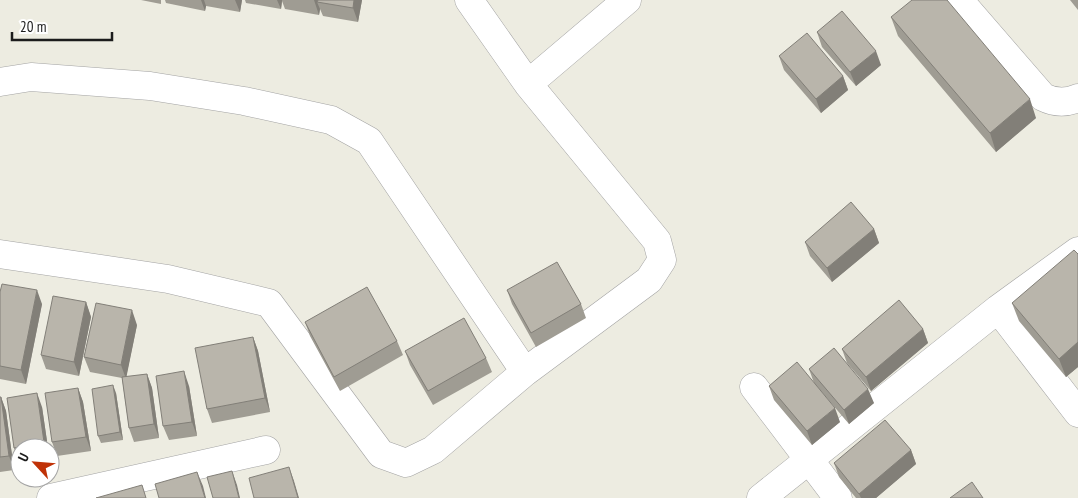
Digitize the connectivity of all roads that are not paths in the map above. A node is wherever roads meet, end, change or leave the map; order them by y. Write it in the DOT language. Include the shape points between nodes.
graph roads {
  1 [pos="469,0"];
  2 [pos="627,0"];
  3 [pos="959,0"];
  4 [pos="0,63"];
  5 [pos="31,77"];
  6 [pos="0,82"];
  7 [pos="528,84"];
  8 [pos="1078,98"];
  9 [pos="1078,251"];
  10 [pos="0,254"];
  11 [pos="998,309"];
  12 [pos="526,372"];
  13 [pos="754,387"];
  14 [pos="1078,412"];
  15 [pos="266,450"];
  16 [pos="809,460"];
  17 [pos="51,498"];
  18 [pos="761,498"];
  19 [pos="838,498"];
  1 -- 7 [label="street"];
  2 -- 7 [label="street"];
  3 -- 8 [label="street" via="1044,97 1058,102"];
  4 -- 5 [label="street"];
  5 -- 6 [label="street"];
  5 -- 12 [label="street" via="150,86 244,102 331,120 369,140"];
  7 -- 12 [label="street" via="656,241 662,260 649,280"];
  9 -- 11 [label="street"];
  10 -- 12 [label="street" via="168,279 268,303 382,454 406,463 433,450"];
  11 -- 14 [label="street"];
  11 -- 16 [label="street"];
  13 -- 16 [label="street"];
  15 -- 17 [label="street"];
  16 -- 18 [label="street"];
  16 -- 19 [label="street"];
}
